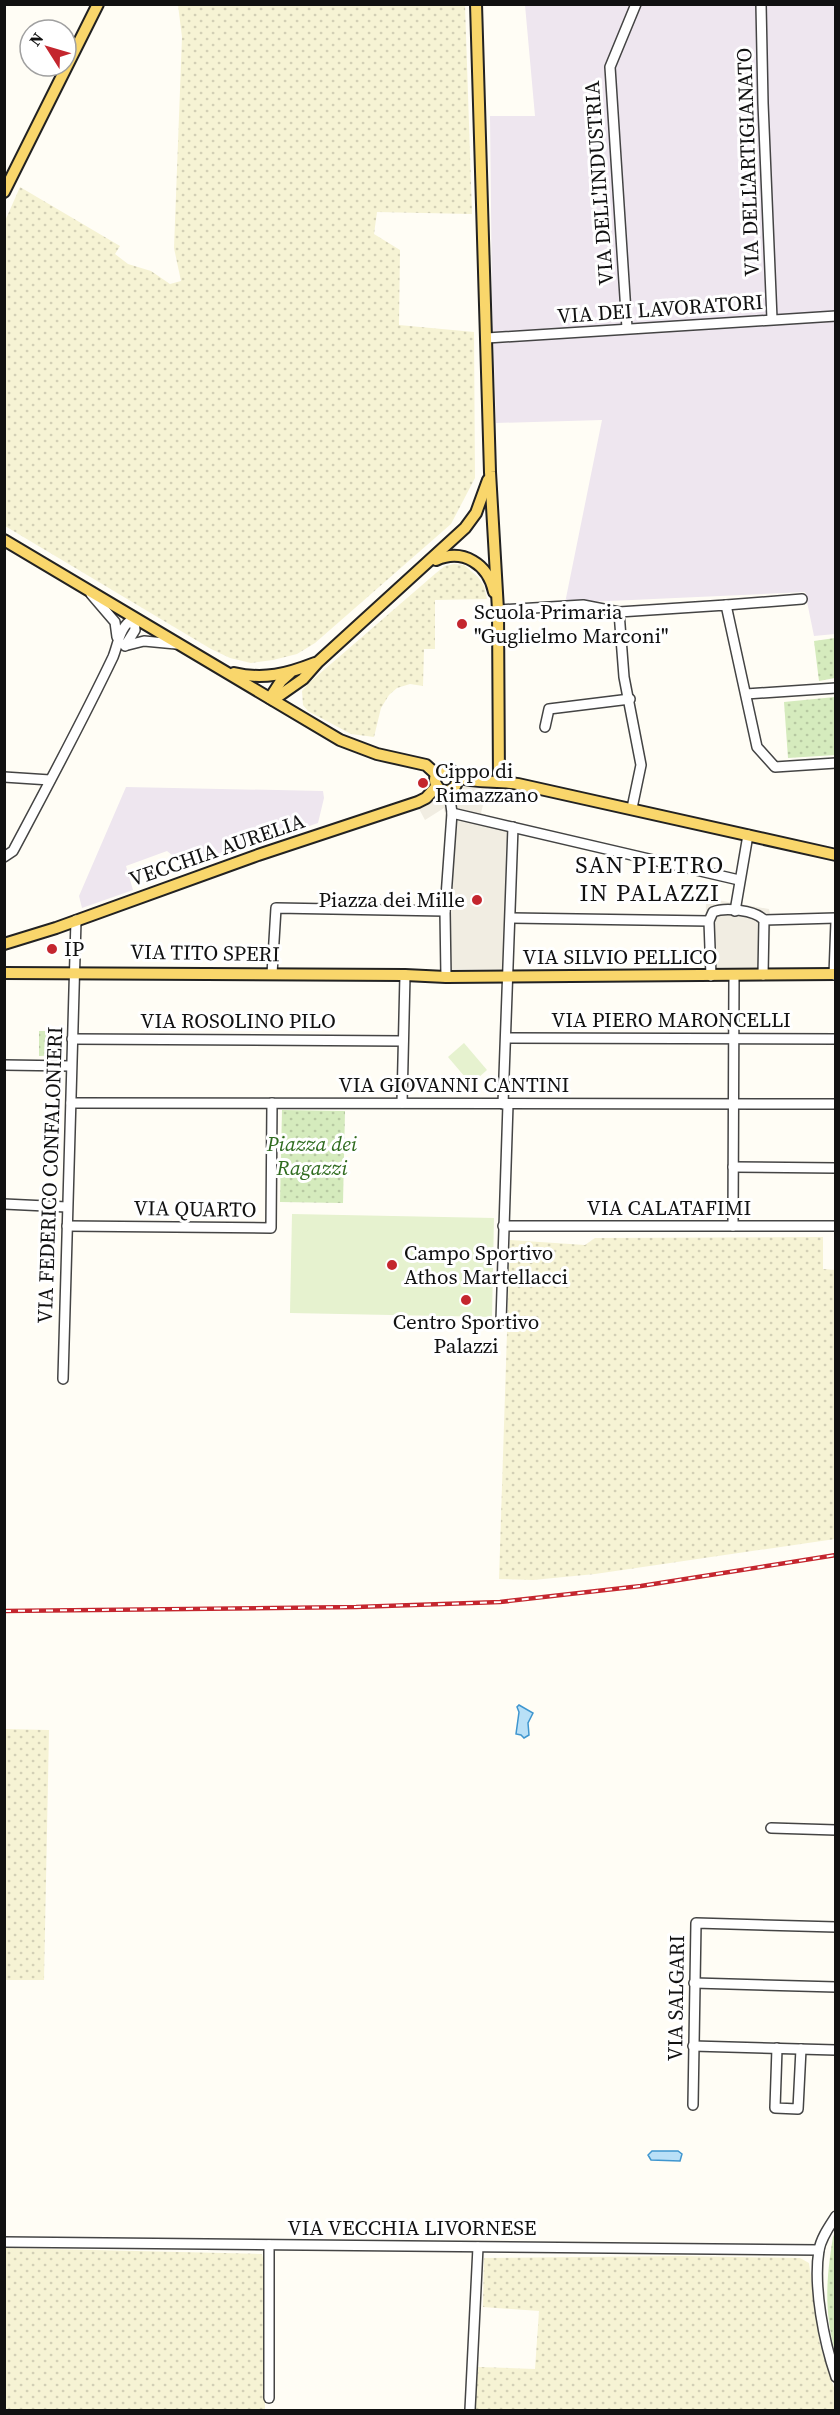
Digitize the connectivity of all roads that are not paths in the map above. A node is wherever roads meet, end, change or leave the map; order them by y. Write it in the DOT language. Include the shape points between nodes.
graph roads {
  1 [pos="98,4"];
  2 [pos="476,4"];
  3 [pos="636,4"];
  4 [pos="761,4"];
  5 [pos="4,192"];
  6 [pos="836,316"];
  7 [pos="772,319"];
  8 [pos="627,328"];
  9 [pos="487,338"];
  10 [pos="490,472"];
  11 [pos="4,540"];
  12 [pos="428,564"];
  13 [pos="87,590"];
  14 [pos="802,599"];
  15 [pos="726,605"];
  16 [pos="498,610"];
  17 [pos="619,612"];
  18 [pos="134,618"];
  19 [pos="121,644"];
  20 [pos="181,645"];
  21 [pos="318,662"];
  22 [pos="223,670"];
  23 [pos="291,673"];
  24 [pos="836,688"];
  25 [pos="746,694"];
  26 [pos="272,699"];
  27 [pos="630,699"];
  28 [pos="545,727"];
  29 [pos="836,763"];
  30 [pos="436,774"];
  31 [pos="4,777"];
  32 [pos="457,777"];
  33 [pos="50,780"];
  34 [pos="500,781"];
  35 [pos="437,786"];
  36 [pos="449,790"];
  37 [pos="632,808"];
  38 [pos="452,813"];
  39 [pos="513,827"];
  40 [pos="748,835"];
  41 [pos="836,855"];
  42 [pos="4,857"];
  43 [pos="739,880"];
  44 [pos="445,910"];
  45 [pos="735,911"];
  46 [pos="511,918"];
  47 [pos="76,920"];
  48 [pos="764,920"];
  49 [pos="836,920"];
  50 [pos="709,921"];
  51 [pos="4,944"];
  52 [pos="4,972"];
  53 [pos="74,972"];
  54 [pos="272,974"];
  55 [pos="405,975"];
  56 [pos="734,975"];
  57 [pos="763,975"];
  58 [pos="835,975"];
  59 [pos="711,976"];
  60 [pos="446,977"];
  61 [pos="509,977"];
  62 [pos="506,1038"];
  63 [pos="72,1039"];
  64 [pos="735,1039"];
  65 [pos="836,1039"];
  66 [pos="403,1041"];
  67 [pos="4,1065"];
  68 [pos="71,1066"];
  69 [pos="402,1102"];
  70 [pos="71,1103"];
  71 [pos="272,1103"];
  72 [pos="506,1104"];
  73 [pos="734,1104"];
  74 [pos="836,1104"];
  75 [pos="733,1167"];
  76 [pos="836,1168"];
  77 [pos="4,1204"];
  78 [pos="67,1207"];
  79 [pos="66,1226"];
  80 [pos="503,1226"];
  81 [pos="733,1226"];
  82 [pos="836,1226"];
  83 [pos="501,1321"];
  84 [pos="63,1379"];
  85 [pos="771,1828"];
  86 [pos="836,1830"];
  87 [pos="836,1927"];
  88 [pos="694,1983"];
  89 [pos="836,1987"];
  90 [pos="693,2046"];
  91 [pos="777,2048"];
  92 [pos="801,2049"];
  93 [pos="836,2050"];
  94 [pos="693,2105"];
  95 [pos="836,2216"];
  96 [pos="4,2242"];
  97 [pos="269,2245"];
  98 [pos="478,2247"];
  99 [pos="819,2250"];
  100 [pos="836,2377"];
  101 [pos="269,2398"];
  102 [pos="470,2410"];
  1 -- 5 [label="main road"];
  2 -- 9 [label="main road"];
  3 -- 8 [label="street, VIA DELL'INDUSTRIA" via="610,68"];
  4 -- 7 [label="street, VIA DELL'ARTIGIANATO"];
  6 -- 7 [label="street, VIA DEI LAVORATORI"];
  7 -- 8 [label="street, VIA DEI LAVORATORI"];
  8 -- 9 [label="street, VIA DEI LAVORATORI"];
  9 -- 10 [label="main road"];
  10 -- 12 [label="main road" via="476,513"];
  10 -- 16 [label="main road"];
  11 -- 13 [label="main road"];
  12 -- 16 [label="main road" via="454,554 477,563 493,586"];
  12 -- 21 [label="main road"];
  13 -- 18 [label="main road"];
  13 -- 19 [label="street" via="115,622"];
  14 -- 15 [label="street"];
  15 -- 17 [label="street"];
  15 -- 25 [label="street"];
  16 -- 17 [label="street" via="583,606"];
  16 -- 34 [label="main road"];
  17 -- 27 [label="street" via="624,676"];
  18 -- 19 [label="street" via="126,622"];
  18 -- 20 [label="main road"];
  19 -- 20 [label="street" via="144,640"];
  19 -- 33 [label="street"];
  20 -- 22 [label="main road"];
  21 -- 23 [label="main road"];
  21 -- 26 [label="main road" via="303,679"];
  22 -- 23 [label="main road" via="251,677"];
  22 -- 26 [label="main road"];
  23 -- 26 [label="main road" via="281,681"];
  24 -- 25 [label="street"];
  25 -- 29 [label="street" via="757,747 769,763 775,767"];
  26 -- 30 [label="main road" via="348,744 426,765"];
  27 -- 28 [label="street" via="549,709"];
  27 -- 37 [label="street" via="640,765"];
  30 -- 32 [label="main road" via="448,768"];
  30 -- 35 [label="main road"];
  31 -- 33 [label="street"];
  32 -- 34 [label="main road"];
  32 -- 36 [label="main road" via="456,785"];
  33 -- 42 [label="street" via="13,851"];
  34 -- 37 [label="main road"];
  35 -- 36 [label="main road"];
  35 -- 47 [label="main road, VECCHIA AURELIA" via="418,802"];
  36 -- 38 [label="street"];
  37 -- 40 [label="main road"];
  38 -- 39 [label="street"];
  38 -- 44 [label="street"];
  39 -- 43 [label="street"];
  39 -- 46 [label="street"];
  40 -- 41 [label="main road"];
  40 -- 43 [label="street"];
  43 -- 45 [label="street"];
  44 -- 54 [label="street" via="276,908"];
  44 -- 60 [label="street"];
  45 -- 48 [label="street"];
  45 -- 50 [label="street" via="716,910"];
  46 -- 50 [label="street"];
  46 -- 61 [label="street"];
  47 -- 51 [label="main road, VECCHIA AURELIA"];
  47 -- 53 [label="street, VIA FEDERICO CONFALONIERI"];
  48 -- 49 [label="street"];
  48 -- 57 [label="street"];
  49 -- 58 [label="street"];
  50 -- 59 [label="street"];
  52 -- 53 [label="main road, VIA TITO SPERI"];
  53 -- 54 [label="main road, VIA TITO SPERI"];
  53 -- 63 [label="street, VIA FEDERICO CONFALONIERI"];
  54 -- 55 [label="main road, VIA TITO SPERI"];
  55 -- 60 [label="main road, VIA SILVIO PELLICO"];
  55 -- 66 [label="street"];
  56 -- 57 [label="main road, VIA SILVIO PELLICO"];
  56 -- 59 [label="main road, VIA SILVIO PELLICO"];
  56 -- 64 [label="street"];
  57 -- 58 [label="main road, VIA SILVIO PELLICO"];
  59 -- 61 [label="main road, VIA SILVIO PELLICO"];
  60 -- 61 [label="main road, VIA SILVIO PELLICO"];
  61 -- 62 [label="street"];
  62 -- 64 [label="street, VIA PIERO MARONCELLI"];
  62 -- 72 [label="street"];
  63 -- 66 [label="street, VIA ROSOLINO PILO"];
  63 -- 68 [label="street, VIA FEDERICO CONFALONIERI"];
  64 -- 65 [label="street, VIA PIERO MARONCELLI"];
  64 -- 73 [label="street"];
  66 -- 69 [label="street"];
  67 -- 68 [label="street"];
  68 -- 70 [label="street, VIA FEDERICO CONFALONIERI"];
  69 -- 71 [label="street, VIA GIOVANNI CANTINI"];
  69 -- 72 [label="street, VIA GIOVANNI CANTINI"];
  70 -- 71 [label="street, VIA GIOVANNI CANTINI"];
  70 -- 78 [label="street, VIA FEDERICO CONFALONIERI"];
  71 -- 79 [label="street, VIA QUARTO" via="271,1228"];
  72 -- 73 [label="street, VIA GIOVANNI CANTINI"];
  72 -- 80 [label="street"];
  73 -- 74 [label="street, VIA GIOVANNI CANTINI"];
  73 -- 75 [label="street"];
  75 -- 76 [label="street"];
  75 -- 81 [label="street"];
  77 -- 78 [label="street"];
  78 -- 79 [label="street, VIA FEDERICO CONFALONIERI"];
  79 -- 84 [label="street, VIA FEDERICO CONFALONIERI"];
  80 -- 81 [label="street, VIA CALATAFIMI"];
  80 -- 83 [label="street"];
  81 -- 82 [label="street, VIA CALATAFIMI"];
  85 -- 86 [label="street"];
  87 -- 88 [label="street, VIA SALGARI" via="696,1923"];
  88 -- 89 [label="street"];
  88 -- 90 [label="street, VIA SALGARI"];
  90 -- 91 [label="street"];
  90 -- 94 [label="street, VIA SALGARI"];
  91 -- 92 [label="street"];
  91 -- 92 [label="street" via="775,2108 798,2109"];
  92 -- 93 [label="street"];
  95 -- 99 [label="street"];
  96 -- 97 [label="street, VIA VECCHIA LIVORNESE"];
  97 -- 98 [label="street, VIA VECCHIA LIVORNESE"];
  97 -- 101 [label="street"];
  98 -- 99 [label="street, VIA VECCHIA LIVORNESE"];
  98 -- 102 [label="street"];
  99 -- 100 [label="street" via="822,2318"];
}
